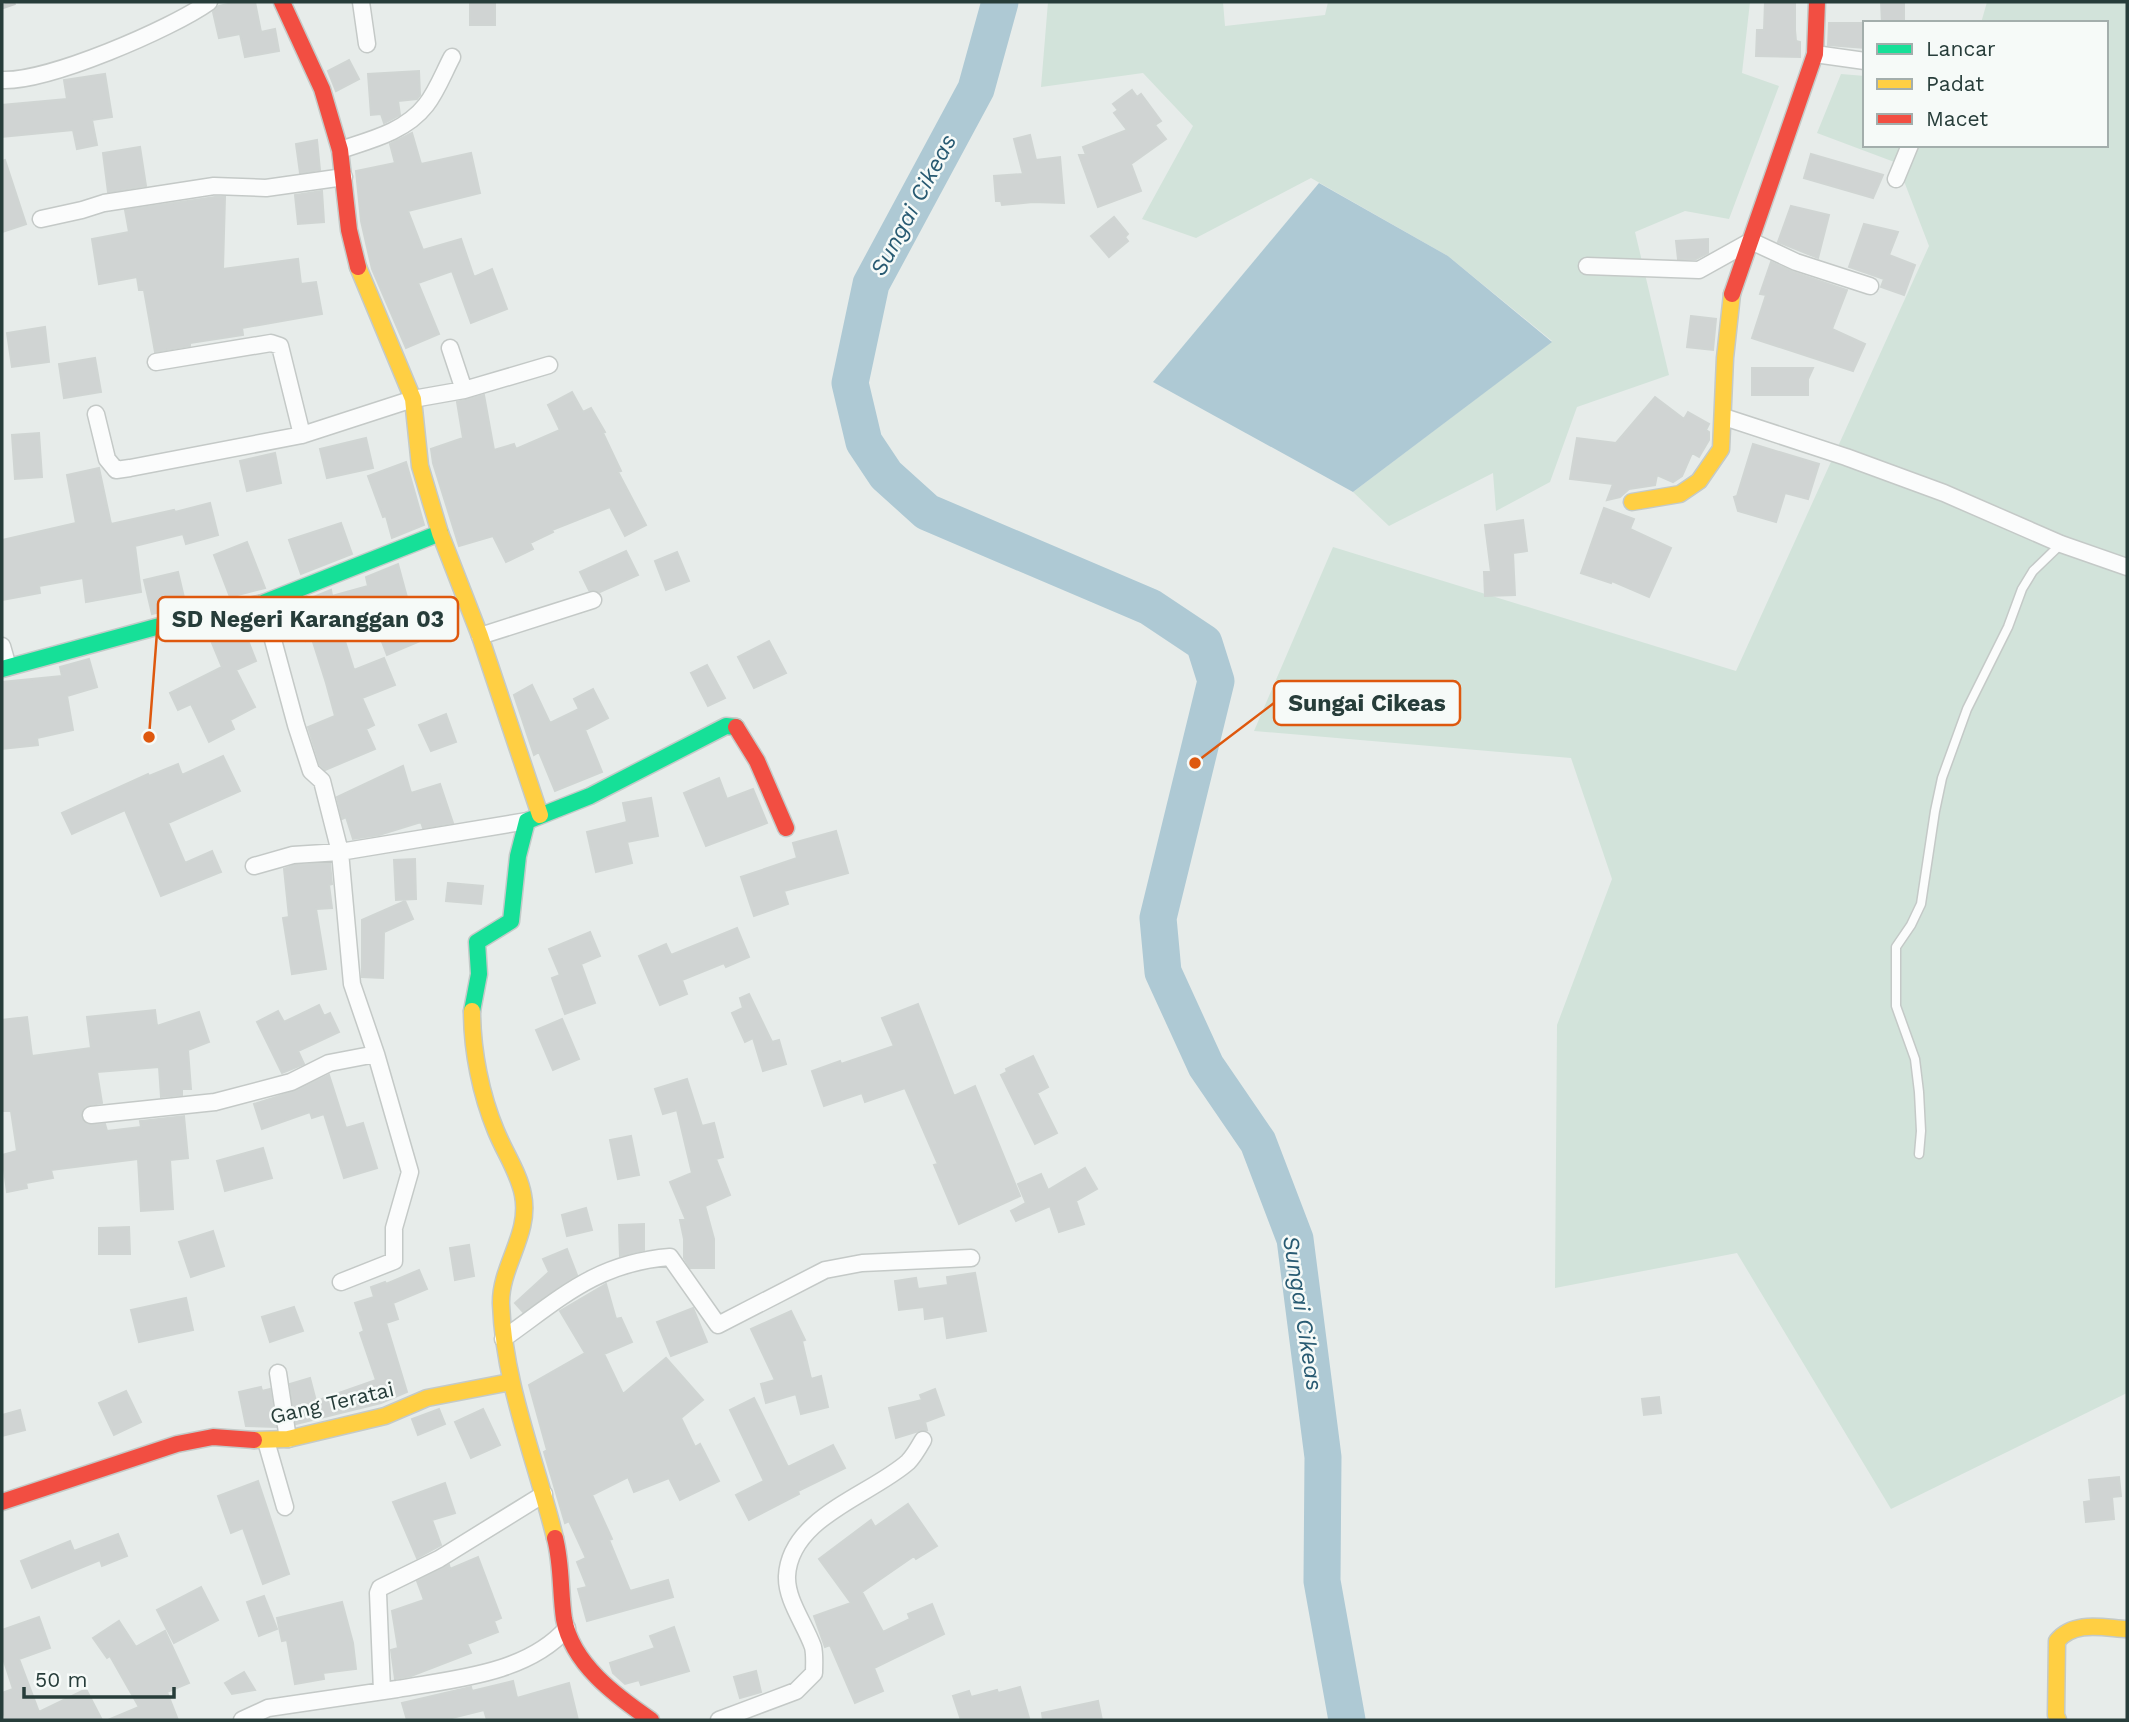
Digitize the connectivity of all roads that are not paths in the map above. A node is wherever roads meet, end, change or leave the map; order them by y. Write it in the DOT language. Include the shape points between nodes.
graph roads {
  1 [pos="209,2"];
  2 [pos="282,2"];
  3 [pos="361,2"];
  4 [pos="1817,2"];
  5 [pos="367,44"];
  6 [pos="1815,54"];
  7 [pos="452,57"];
  8 [pos="1863,61"];
  9 [pos="2,80"];
  10 [pos="1909,147"];
  11 [pos="340,150"];
  12 [pos="344,177"];
  13 [pos="1896,179"];
  14 [pos="41,219"];
  15 [pos="1751,242"];
  16 [pos="1587,267"];
  17 [pos="1870,286"];
  18 [pos="450,348"];
  19 [pos="156,362"];
  20 [pos="549,365"];
  21 [pos="464,390"];
  22 [pos="412,398"];
  23 [pos="96,414"];
  24 [pos="1724,417"];
  25 [pos="302,435"];
  26 [pos="1632,502"];
  27 [pos="440,533"];
  28 [pos="2061,544"];
  29 [pos="2127,568"];
  30 [pos="593,600"];
  31 [pos="263,603"];
  32 [pos="480,636"];
  33 [pos="2,646"];
  34 [pos="5,668"];
  35 [pos="534,818"];
  36 [pos="786,828"];
  37 [pos="340,852"];
  38 [pos="254,866"];
  39 [pos="376,1054"];
  40 [pos="91,1115"];
  41 [pos="1919,1154"];
  42 [pos="971,1258"];
  43 [pos="341,1282"];
  44 [pos="503,1339"];
  45 [pos="278,1373"];
  46 [pos="510,1382"];
  47 [pos="288,1439"];
  48 [pos="923,1440"];
  49 [pos="266,1441"];
  50 [pos="544,1494"];
  51 [pos="2,1502"];
  52 [pos="285,1507"];
  53 [pos="567,1628"];
  54 [pos="2127,1629"];
  55 [pos="382,1691"];
  56 [pos="242,1720"];
  57 [pos="651,1720"];
  58 [pos="719,1720"];
  59 [pos="2058,1720"];
  1 -- 9 [label="street" via="90,58 39,76"];
  2 -- 11 [label="street" via="322,89"];
  3 -- 5 [label="street"];
  4 -- 6 [label="street"];
  6 -- 8 [label="street"];
  6 -- 15 [label="street"];
  7 -- 11 [label="street" via="427,104 413,118 387,135"];
  10 -- 13 [label="street"];
  11 -- 12 [label="street"];
  12 -- 14 [label="street" via="278,187 214,186 104,203"];
  12 -- 22 [label="street" via="359,273"];
  15 -- 16 [label="street" via="1699,270"];
  15 -- 17 [label="street"];
  15 -- 24 [label="street" via="1733,288"];
  18 -- 21 [label="street"];
  19 -- 25 [label="street" via="271,343 280,346"];
  20 -- 21 [label="street"];
  21 -- 22 [label="street"];
  22 -- 25 [label="street"];
  22 -- 27 [label="street" via="420,466"];
  23 -- 25 [label="street" via="107,459 116,470"];
  24 -- 26 [label="street" via="1721,449 1699,481 1680,494"];
  24 -- 28 [label="street" via="1944,493"];
  27 -- 31 [label="street"];
  27 -- 32 [label="street"];
  28 -- 29 [label="street"];
  28 -- 41 [label="lane" via="2021,589 2008,627 1967,709 1942,778 1921,904 1896,947 1896,1006 1915,1059 1919,1091"];
  30 -- 32 [label="street"];
  31 -- 34 [label="street"];
  31 -- 37 [label="street" via="310,771 322,781"];
  32 -- 35 [label="street"];
  33 -- 34 [label="street"];
  35 -- 36 [label="street" via="590,796 731,725 757,761"];
  35 -- 37 [label="street"];
  35 -- 44 [label="street" via="518,856 511,920 477,942 478,979 472,1012 475,1051 488,1104 523,1197 521,1236 503,1277"];
  37 -- 38 [label="street" via="297,854"];
  37 -- 39 [label="street" via="352,984"];
  39 -- 40 [label="street" via="329,1063 291,1082 215,1102"];
  39 -- 43 [label="street" via="410,1173 394,1228 394,1261"];
  42 -- 44 [label="street" via="862,1263 825,1270 718,1325 670,1258 648,1259 600,1273"];
  44 -- 46 [label="street"];
  45 -- 47 [label="street"];
  46 -- 47 [label="street, Gang Teratai" via="427,1398 385,1416"];
  46 -- 50 [label="street"];
  47 -- 49 [label="street, Gang Teratai"];
  48 -- 58 [label="street" via="910,1461 828,1512 791,1551 786,1578 814,1650 814,1674 796,1691"];
  49 -- 51 [label="street, Gang Teratai" via="213,1437 177,1444"];
  49 -- 52 [label="street"];
  50 -- 53 [label="street" via="561,1563"];
  50 -- 55 [label="street" via="439,1559 380,1588"];
  53 -- 55 [label="street" via="556,1641 509,1666"];
  53 -- 57 [label="street" via="597,1674 622,1701"];
  54 -- 59 [label="street" via="2061,1633 2057,1641"];
  55 -- 56 [label="street" via="268,1709"];
}
